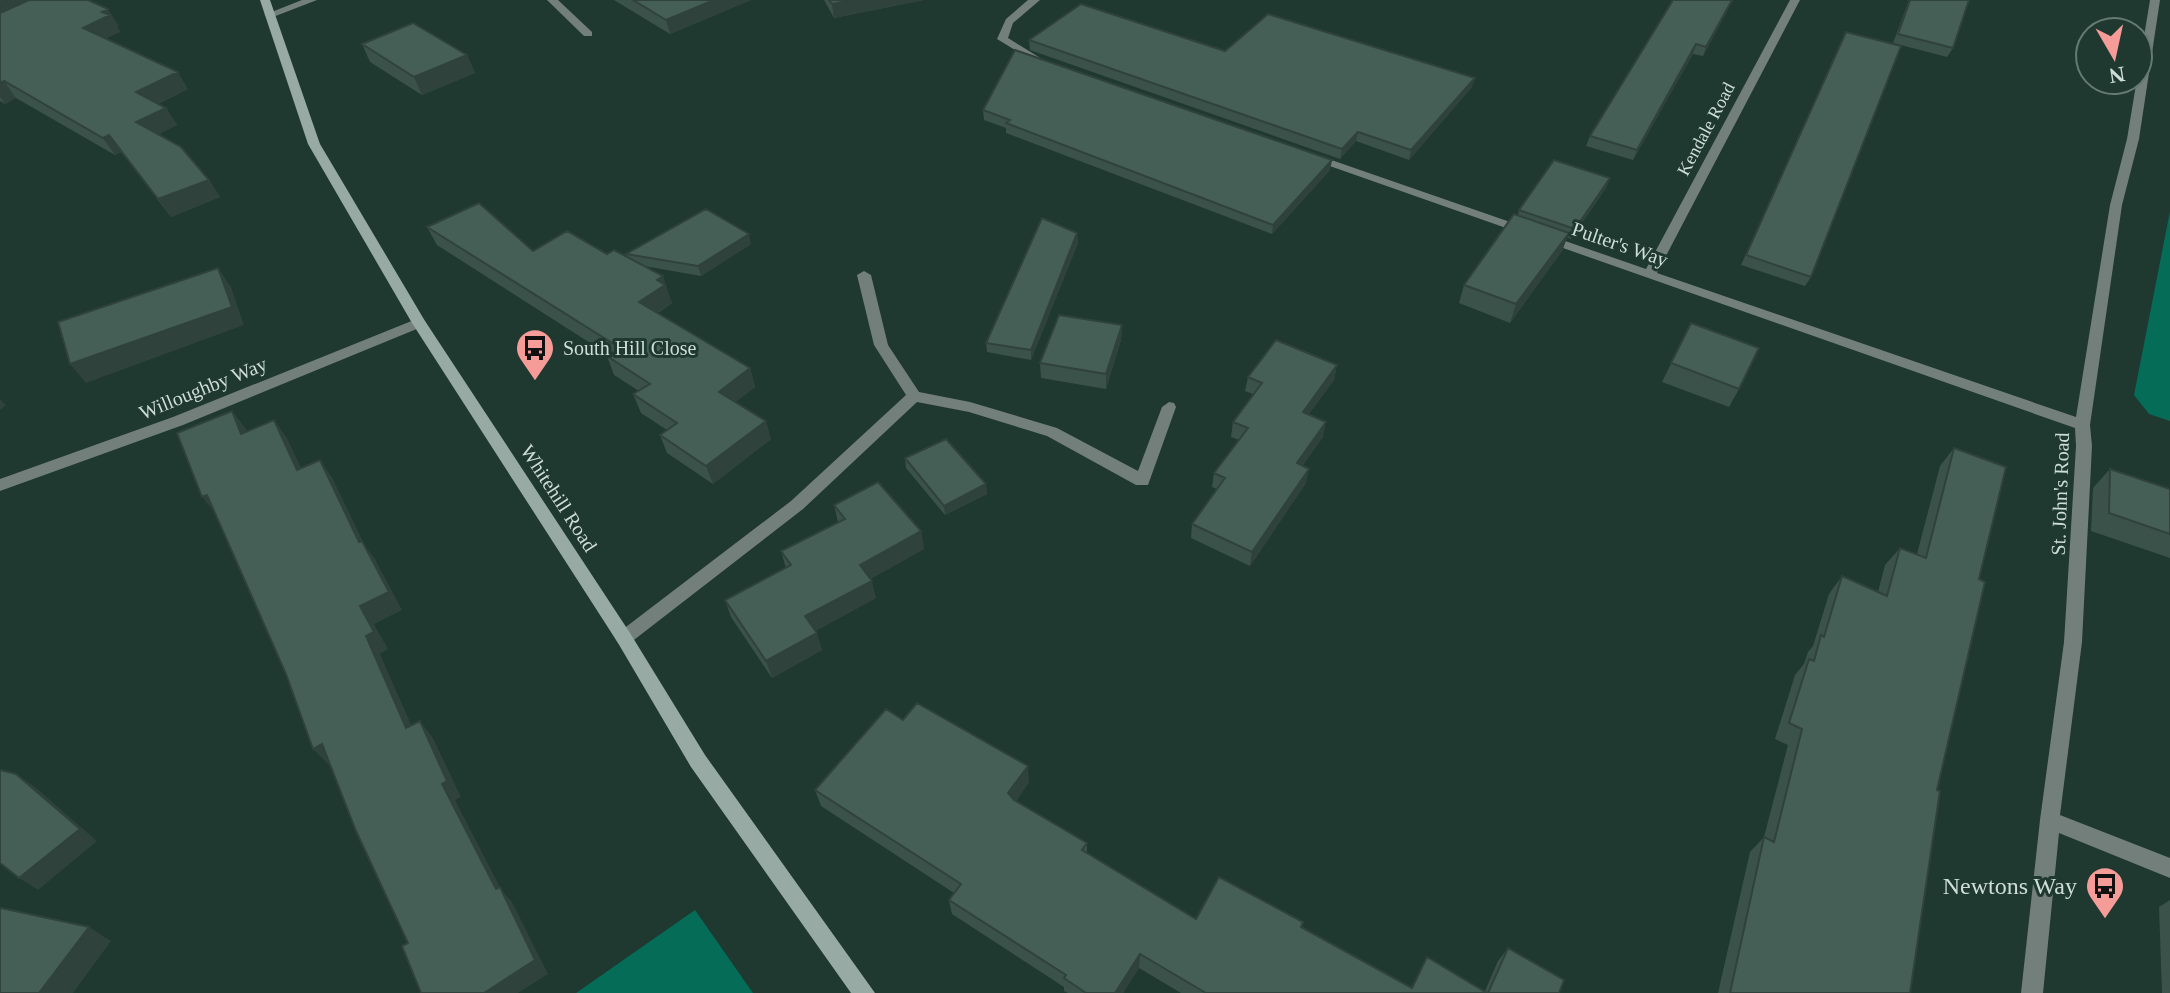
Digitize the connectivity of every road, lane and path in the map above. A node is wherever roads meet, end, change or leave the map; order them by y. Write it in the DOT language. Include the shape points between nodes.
graph roads {
  1 [pos="312,0"];
  2 [pos="552,0"];
  3 [pos="1035,0"];
  4 [pos="1795,0"];
  5 [pos="2155,0"];
  6 [pos="267,7"];
  7 [pos="588,34"];
  8 [pos="1055,68"];
  9 [pos="1293,151"];
  10 [pos="864,275"];
  11 [pos="1649,275"];
  12 [pos="419,323"];
  13 [pos="914,396"];
  14 [pos="1169,407"];
  15 [pos="2082,425"];
  16 [pos="0,485"];
  17 [pos="624,638"];
  18 [pos="2050,820"];
  19 [pos="2170,868"];
  20 [pos="864,993"];
  21 [pos="2032,993"];
  1 -- 6 [label="street"];
  2 -- 7 [label="street"];
  3 -- 8 [label="street" via="1012,17 1002,39"];
  4 -- 11 [label="street, Kendale Road"];
  5 -- 15 [label="street, St. John's Road"];
  6 -- 12 [label="street, Whitehill Road" via="314,144"];
  9 -- 11 [label="street, Pulter's Way"];
  10 -- 13 [label="street" via="881,345"];
  11 -- 15 [label="street, Pulter's Way"];
  12 -- 16 [label="street, Willoughby Way" via="178,421"];
  12 -- 17 [label="street, Whitehill Road"];
  13 -- 14 [label="street" via="1052,432 1142,481"];
  13 -- 17 [label="street" via="797,505"];
  15 -- 18 [label="street, St. John's Road" via="2073,642"];
  17 -- 20 [label="street, Whitehill Road" via="698,761"];
  18 -- 19 [label="street"];
  18 -- 21 [label="street, St. John's Road"];
}
